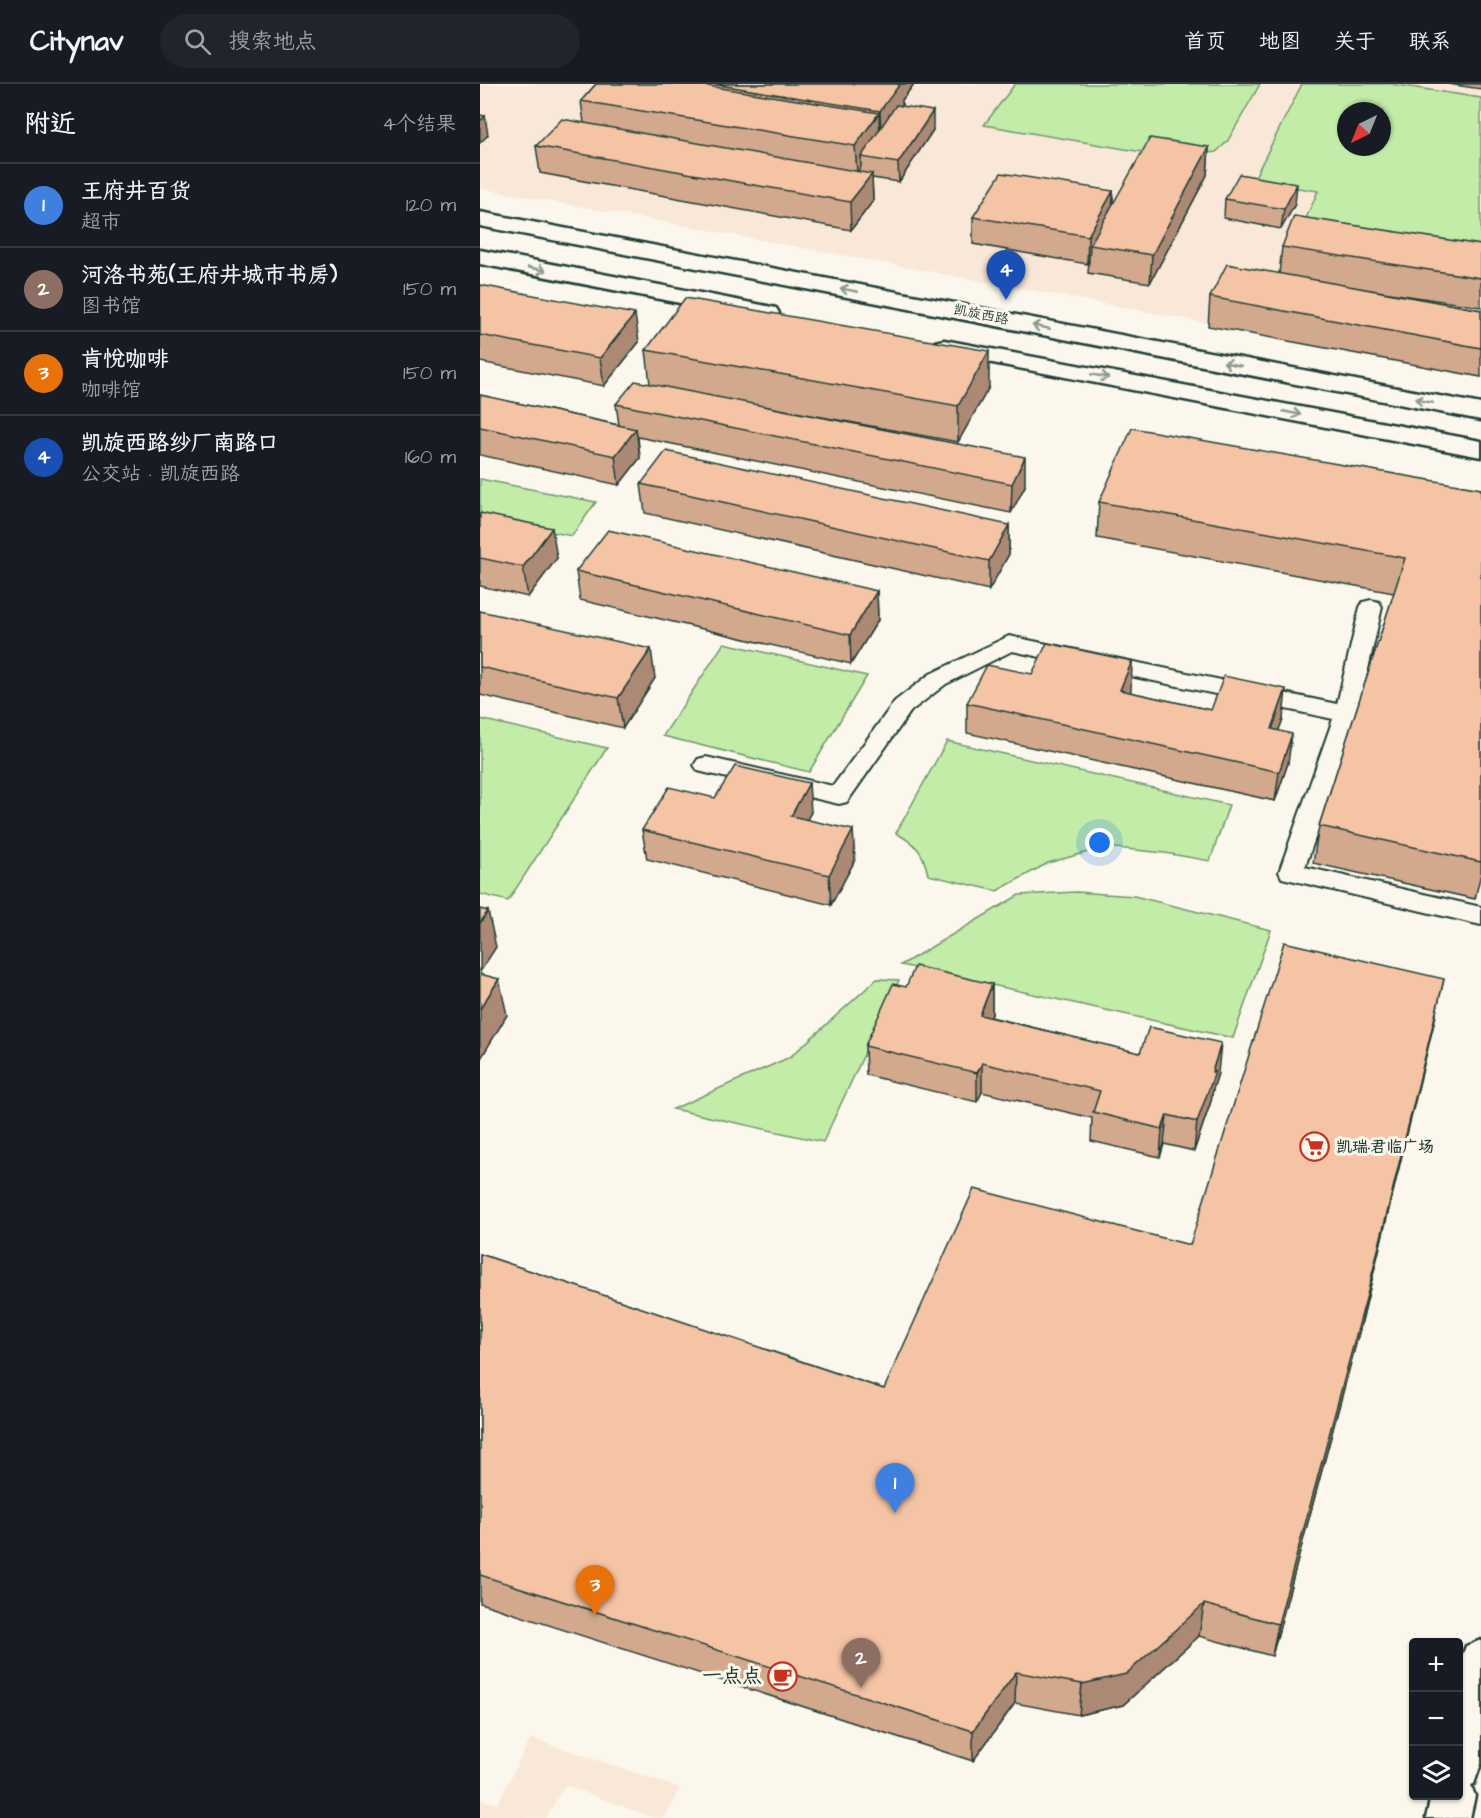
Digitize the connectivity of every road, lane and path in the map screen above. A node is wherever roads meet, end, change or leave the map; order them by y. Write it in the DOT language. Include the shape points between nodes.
graph roads {
  1 [pos="480,219"];
  2 [pos="480,258"];
  3 [pos="788,317"];
  4 [pos="917,342"];
  5 [pos="1481,412"];
  6 [pos="1481,449"];
  7 [pos="1371,607"];
  8 [pos="1346,714"];
  9 [pos="706,765"];
  10 [pos="1481,916"];
  11 [pos="1481,1660"];
  12 [pos="1463,1746"];
  13 [pos="1452,1800"];
  14 [pos="1448,1818"];
  5 -- 1 [label="main road, 凯旋西路, one-way"];
  2 -- 3 [label="main road, one-way"];
  4 -- 6 [label="main road, one-way"];
  7 -- 8 [label="lane"];
  8 -- 9 [label="lane" via="1008,643 938,679 903,706 839,796"];
  8 -- 10 [label="lane" via="1291,873"];
  11 -- 12 [label="main road"];
  13 -- 14 [label="main road"];
}
